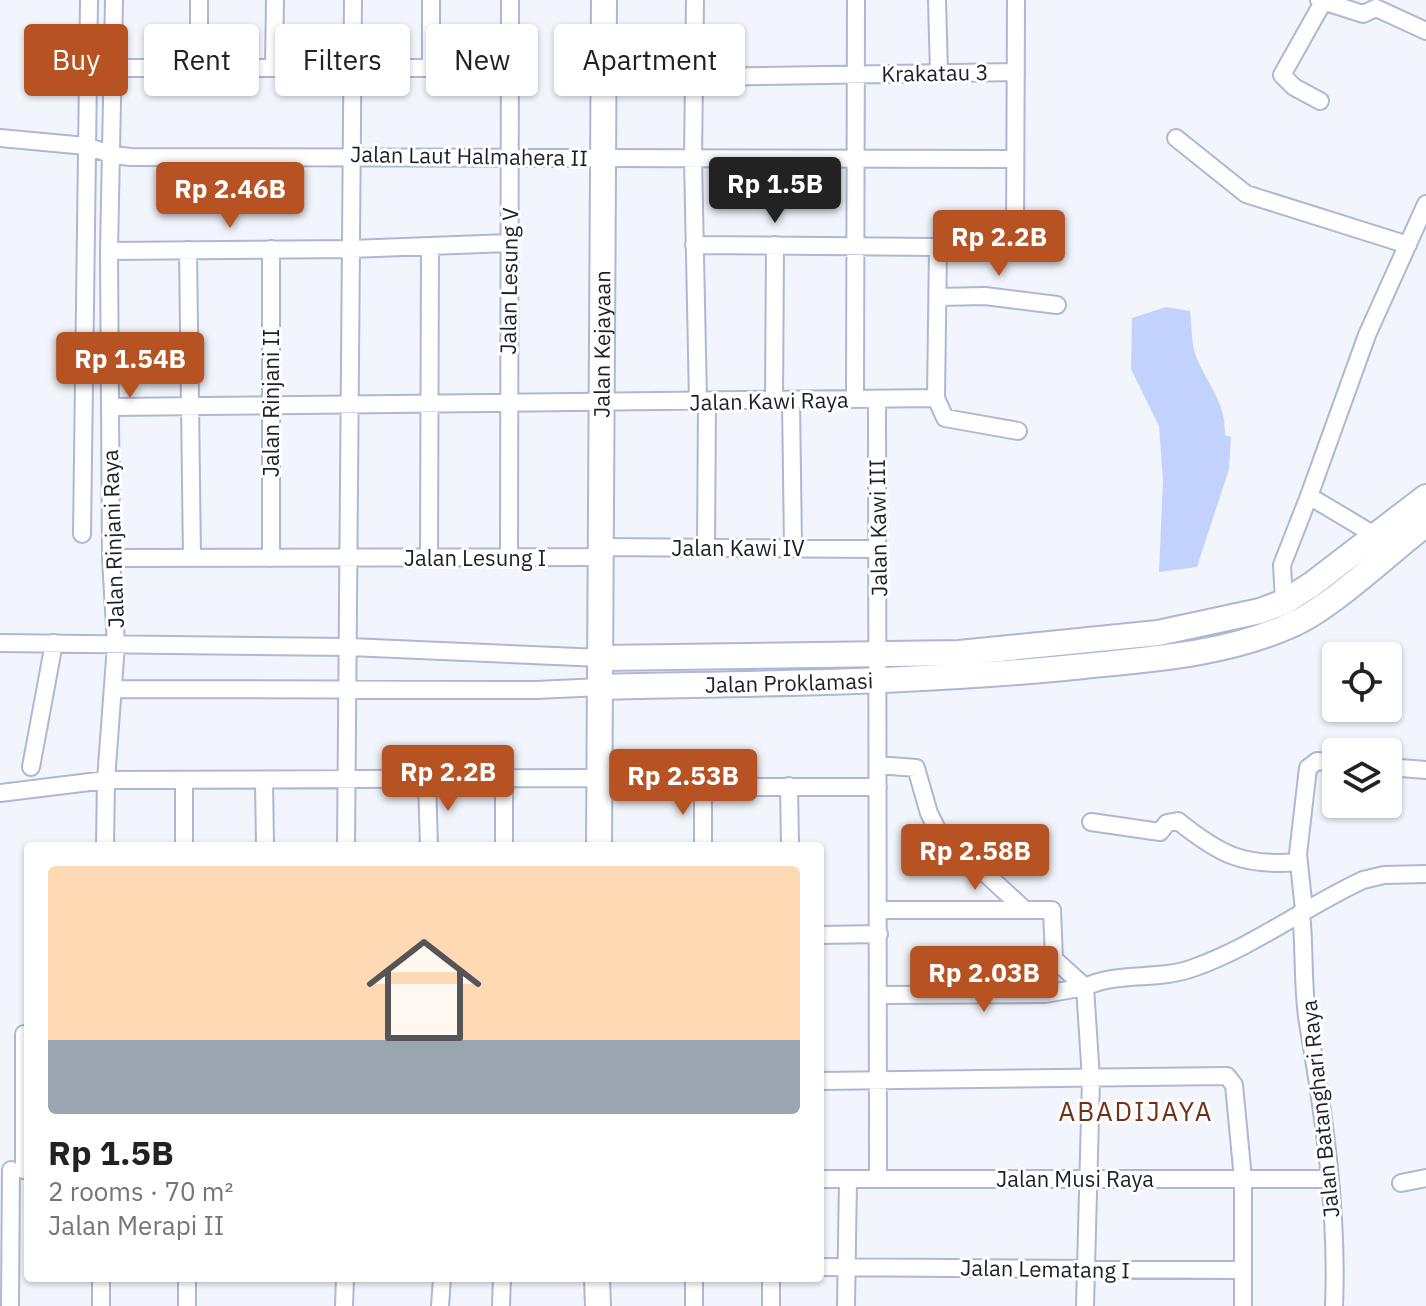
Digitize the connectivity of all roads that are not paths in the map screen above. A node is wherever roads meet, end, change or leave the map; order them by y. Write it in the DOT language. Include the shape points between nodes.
graph roads {
  1 [pos="89,0"];
  2 [pos="114,0"];
  3 [pos="199,0"];
  4 [pos="275,0"];
  5 [pos="353,0"];
  6 [pos="431,0"];
  7 [pos="510,0"];
  8 [pos="604,0"];
  9 [pos="695,0"];
  10 [pos="856,0"];
  11 [pos="937,0"];
  12 [pos="1016,0"];
  13 [pos="1321,1"];
  14 [pos="1394,7"];
  15 [pos="114,24"];
  16 [pos="199,24"];
  17 [pos="353,24"];
  18 [pos="431,24"];
  19 [pos="510,24"];
  20 [pos="695,24"];
  21 [pos="1426,31"];
  22 [pos="259,68"];
  23 [pos="274,68"];
  24 [pos="1016,72"];
  25 [pos="939,73"];
  26 [pos="855,74"];
  27 [pos="745,76"];
  28 [pos="114,96"];
  29 [pos="353,96"];
  30 [pos="510,96"];
  31 [pos="694,96"];
  32 [pos="1320,101"];
  33 [pos="0,138"];
  34 [pos="1176,138"];
  35 [pos="86,146"];
  36 [pos="113,155"];
  37 [pos="353,155"];
  38 [pos="510,158"];
  39 [pos="604,158"];
  40 [pos="693,158"];
  41 [pos="856,158"];
  42 [pos="1015,159"];
  43 [pos="1426,204"];
  44 [pos="510,243"];
  45 [pos="694,245"];
  46 [pos="775,245"];
  47 [pos="857,245"];
  48 [pos="1408,245"];
  49 [pos="430,246"];
  50 [pos="938,247"];
  51 [pos="271,249"];
  52 [pos="350,249"];
  53 [pos="188,250"];
  54 [pos="109,251"];
  55 [pos="938,297"];
  56 [pos="1057,305"];
  57 [pos="936,398"];
  58 [pos="855,399"];
  59 [pos="877,399"];
  60 [pos="783,400"];
  61 [pos="702,401"];
  62 [pos="507,403"];
  63 [pos="602,403"];
  64 [pos="429,404"];
  65 [pos="271,405"];
  66 [pos="351,405"];
  67 [pos="188,406"];
  68 [pos="110,407"];
  69 [pos="1018,431"];
  70 [pos="1309,496"];
  71 [pos="1426,497"];
  72 [pos="1426,524"];
  73 [pos="82,534"];
  74 [pos="1376,536"];
  75 [pos="706,548"];
  76 [pos="793,548"];
  77 [pos="877,549"];
  78 [pos="600,552"];
  79 [pos="111,558"];
  80 [pos="192,558"];
  81 [pos="271,558"];
  82 [pos="351,558"];
  83 [pos="429,558"];
  84 [pos="509,558"];
  85 [pos="1284,602"];
  86 [pos="1260,611"];
  87 [pos="1274,632"];
  88 [pos="1121,638"];
  89 [pos="0,643"];
  90 [pos="54,643"];
  91 [pos="116,645"];
  92 [pos="350,647"];
  93 [pos="601,658"];
  94 [pos="1125,662"];
  95 [pos="878,668"];
  96 [pos="601,687"];
  97 [pos="114,689"];
  98 [pos="349,690"];
  99 [pos="1322,762"];
  100 [pos="878,765"];
  101 [pos="31,767"];
  102 [pos="1402,768"];
  103 [pos="1426,770"];
  104 [pos="106,780"];
  105 [pos="184,780"];
  106 [pos="427,780"];
  107 [pos="504,780"];
  108 [pos="264,781"];
  109 [pos="346,781"];
  110 [pos="599,783"];
  111 [pos="789,786"];
  112 [pos="703,787"];
  113 [pos="878,787"];
  114 [pos="0,793"];
  115 [pos="1091,822"];
  116 [pos="104,842"];
  117 [pos="184,842"];
  118 [pos="265,842"];
  119 [pos="346,842"];
  120 [pos="429,842"];
  121 [pos="504,842"];
  122 [pos="599,842"];
  123 [pos="703,842"];
  124 [pos="790,842"];
  125 [pos="1298,862"];
  126 [pos="1426,874"];
  127 [pos="879,910"];
  128 [pos="1025,910"];
  129 [pos="1302,911"];
  130 [pos="879,934"];
  131 [pos="824,935"];
  132 [pos="1085,987"];
  133 [pos="879,995"];
  134 [pos="24,1034"];
  135 [pos="1091,1079"];
  136 [pos="824,1081"];
  137 [pos="878,1082"];
  138 [pos="16,1170"];
  139 [pos="1426,1178"];
  140 [pos="824,1179"];
  141 [pos="848,1179"];
  142 [pos="878,1179"];
  143 [pos="1088,1179"];
  144 [pos="1243,1179"];
  145 [pos="1329,1179"];
  146 [pos="1401,1183"];
  147 [pos="824,1267"];
  148 [pos="847,1267"];
  149 [pos="1087,1270"];
  150 [pos="1242,1270"];
  151 [pos="101,1282"];
  152 [pos="187,1282"];
  153 [pos="345,1282"];
  154 [pos="442,1282"];
  155 [pos="502,1282"];
  156 [pos="597,1282"];
  157 [pos="694,1282"];
  158 [pos="771,1282"];
  159 [pos="10,1306"];
  160 [pos="101,1306"];
  161 [pos="187,1306"];
  162 [pos="344,1306"];
  163 [pos="440,1306"];
  164 [pos="501,1306"];
  165 [pos="598,1306"];
  166 [pos="694,1306"];
  167 [pos="771,1306"];
  168 [pos="846,1306"];
  169 [pos="1085,1306"];
  170 [pos="1243,1306"];
  171 [pos="1334,1306"];
  1 -- 35 [label="street"];
  2 -- 15 [label="street, Jalan Rinjani Raya"];
  3 -- 16 [label="street"];
  4 -- 23 [label="street"];
  5 -- 17 [label="street"];
  6 -- 18 [label="street"];
  7 -- 19 [label="street, Jalan Lesung V"];
  8 -- 39 [label="street, Jalan Kejayaan"];
  9 -- 20 [label="street"];
  10 -- 26 [label="street"];
  11 -- 25 [label="street"];
  12 -- 24 [label="street"];
  13 -- 14 [label="street" via="1363,14"];
  13 -- 32 [label="street" via="1282,75"];
  14 -- 21 [label="street"];
  22 -- 23 [label="street"];
  24 -- 25 [label="street, Krakatau 3"];
  24 -- 42 [label="street"];
  25 -- 26 [label="street, Krakatau 3"];
  26 -- 27 [label="street, Krakatau 3"];
  26 -- 41 [label="street"];
  28 -- 36 [label="street, Jalan Rinjani Raya"];
  29 -- 37 [label="street"];
  30 -- 38 [label="street, Jalan Lesung V"];
  31 -- 40 [label="street"];
  33 -- 35 [label="street, Jalan Laut Halmahera II"];
  34 -- 48 [label="street" via="1246,194"];
  35 -- 36 [label="street, Jalan Laut Halmahera II"];
  35 -- 73 [label="street"];
  36 -- 37 [label="street, Jalan Laut Halmahera II"];
  36 -- 54 [label="street, Jalan Rinjani Raya"];
  37 -- 38 [label="street, Jalan Laut Halmahera II"];
  37 -- 52 [label="street"];
  38 -- 39 [label="street, Jalan Laut Halmahera II"];
  38 -- 44 [label="street, Jalan Lesung V"];
  39 -- 40 [label="street, Jalan Laut Halmahera II"];
  39 -- 63 [label="street, Jalan Kejayaan"];
  40 -- 41 [label="street, Jalan Laut Halmahera II"];
  40 -- 45 [label="street"];
  41 -- 42 [label="street, Jalan Laut Halmahera II"];
  41 -- 47 [label="street"];
  42 -- 50 [label="street" via="1015,242"];
  43 -- 48 [label="street"];
  44 -- 49 [label="street"];
  44 -- 62 [label="street, Jalan Lesung V"];
  45 -- 46 [label="street"];
  45 -- 61 [label="street"];
  46 -- 47 [label="street"];
  46 -- 60 [label="street"];
  47 -- 50 [label="street"];
  47 -- 58 [label="street"];
  48 -- 70 [label="street" via="1367,335"];
  49 -- 52 [label="street"];
  49 -- 64 [label="street"];
  50 -- 55 [label="street"];
  51 -- 52 [label="street"];
  51 -- 53 [label="street"];
  51 -- 65 [label="street, Jalan Rinjani II"];
  52 -- 66 [label="street"];
  53 -- 54 [label="street"];
  53 -- 67 [label="street"];
  54 -- 68 [label="street, Jalan Rinjani Raya"];
  55 -- 56 [label="street" via="985,296"];
  55 -- 57 [label="street"];
  57 -- 59 [label="street, Jalan Kawi Raya"];
  57 -- 69 [label="street" via="945,418"];
  58 -- 59 [label="street, Jalan Kawi Raya"];
  58 -- 60 [label="street, Jalan Kawi Raya"];
  59 -- 77 [label="street, Jalan Kawi III"];
  60 -- 61 [label="street, Jalan Kawi Raya"];
  60 -- 76 [label="street"];
  61 -- 63 [label="street, Jalan Kawi Raya"];
  61 -- 75 [label="street"];
  62 -- 63 [label="street, Jalan Kawi Raya"];
  62 -- 64 [label="street, Jalan Kawi Raya"];
  62 -- 84 [label="street, Jalan Lesung V"];
  63 -- 78 [label="street, Jalan Kejayaan"];
  64 -- 66 [label="street, Jalan Kawi Raya"];
  64 -- 83 [label="street"];
  65 -- 66 [label="street, Jalan Kawi Raya"];
  65 -- 67 [label="street, Jalan Kawi Raya"];
  65 -- 81 [label="street, Jalan Rinjani II"];
  66 -- 82 [label="street"];
  67 -- 68 [label="street, Jalan Kawi Raya"];
  67 -- 80 [label="street"];
  68 -- 79 [label="street, Jalan Rinjani Raya"];
  70 -- 74 [label="street"];
  70 -- 85 [label="street" via="1282,565"];
  71 -- 74 [label="street, Jalan Proklamasi"];
  72 -- 87 [label="street, Jalan Proklamasi" via="1322,605"];
  74 -- 85 [label="street, Jalan Proklamasi"];
  75 -- 76 [label="street, Jalan Kawi IV"];
  75 -- 78 [label="street, Jalan Kawi IV"];
  76 -- 77 [label="street, Jalan Kawi IV"];
  77 -- 95 [label="street, Jalan Kawi III"];
  78 -- 84 [label="street, Jalan Lesung I"];
  78 -- 93 [label="street, Jalan Kejayaan"];
  79 -- 80 [label="street, Jalan Lesung I"];
  79 -- 91 [label="street, Jalan Rinjani Raya"];
  80 -- 81 [label="street, Jalan Lesung I"];
  81 -- 82 [label="street, Jalan Lesung I"];
  82 -- 83 [label="street, Jalan Lesung I"];
  82 -- 92 [label="street"];
  83 -- 84 [label="street, Jalan Lesung I"];
  85 -- 86 [label="street, Jalan Proklamasi"];
  86 -- 87 [label="street"];
  86 -- 88 [label="street, Jalan Proklamasi"];
  87 -- 94 [label="street, Jalan Proklamasi" via="1216,648"];
  88 -- 94 [label="street"];
  88 -- 95 [label="street, Jalan Proklamasi"];
  89 -- 90 [label="street, Jalan Proklamasi"];
  90 -- 91 [label="street, Jalan Proklamasi"];
  90 -- 101 [label="street"];
  91 -- 92 [label="street, Jalan Proklamasi"];
  91 -- 97 [label="street, Jalan Rinjani Raya"];
  92 -- 93 [label="street, Jalan Proklamasi"];
  92 -- 98 [label="street"];
  93 -- 95 [label="street, Jalan Proklamasi"];
  93 -- 96 [label="street, Jalan Kejayaan"];
  94 -- 95 [label="street, Jalan Proklamasi" via="960,678"];
  95 -- 96 [label="street, Jalan Proklamasi"];
  95 -- 100 [label="street, Jalan Kawi III"];
  96 -- 98 [label="street, Jalan Proklamasi"];
  96 -- 110 [label="street, Jalan Kejayaan"];
  97 -- 98 [label="street, Jalan Proklamasi"];
  97 -- 104 [label="street, Jalan Rinjani Raya"];
  98 -- 109 [label="street"];
  99 -- 125 [label="street, Jalan Batanghari Raya" via="1308,768"];
  100 -- 113 [label="street, Jalan Kawi III"];
  100 -- 128 [label="street" via="916,768 929,813 952,860 987,875"];
  102 -- 103 [label="street"];
  104 -- 105 [label="street"];
  104 -- 114 [label="street"];
  104 -- 116 [label="street, Jalan Rinjani Raya"];
  105 -- 108 [label="street"];
  105 -- 117 [label="street"];
  106 -- 107 [label="street"];
  106 -- 109 [label="street"];
  106 -- 120 [label="street"];
  107 -- 110 [label="street"];
  107 -- 121 [label="street"];
  108 -- 109 [label="street"];
  108 -- 118 [label="street"];
  109 -- 119 [label="street"];
  110 -- 112 [label="street"];
  110 -- 122 [label="street, Jalan Kejayaan"];
  111 -- 112 [label="street"];
  111 -- 113 [label="street"];
  111 -- 124 [label="street"];
  112 -- 123 [label="street"];
  113 -- 127 [label="street, Jalan Kawi III"];
  115 -- 125 [label="street" via="1160,832 1167,823 1178,821 1217,852 1260,862"];
  125 -- 129 [label="street, Jalan Batanghari Raya"];
  126 -- 129 [label="street" via="1373,877"];
  127 -- 128 [label="street"];
  127 -- 130 [label="street, Jalan Kawi III"];
  128 -- 132 [label="street" via="1054,912 1054,959"];
  129 -- 132 [label="street" via="1193,968"];
  129 -- 145 [label="street, Jalan Batanghari Raya" via="1308,1021 1320,1077"];
  130 -- 131 [label="street"];
  130 -- 133 [label="street, Jalan Kawi III"];
  132 -- 133 [label="street" via="1045,994"];
  132 -- 135 [label="street"];
  133 -- 137 [label="street, Jalan Kawi III"];
  134 -- 138 [label="street"];
  135 -- 137 [label="street"];
  135 -- 143 [label="street"];
  135 -- 144 [label="street" via="1227,1076 1232,1080"];
  136 -- 137 [label="street"];
  137 -- 142 [label="street, Jalan Kawi III"];
  138 -- 159 [label="street"];
  139 -- 146 [label="street"];
  140 -- 141 [label="street, Jalan Musi Raya"];
  141 -- 142 [label="street, Jalan Musi Raya"];
  141 -- 148 [label="street"];
  142 -- 143 [label="street, Jalan Musi Raya"];
  143 -- 144 [label="street, Jalan Musi Raya"];
  143 -- 149 [label="street"];
  144 -- 145 [label="street, Jalan Musi Raya"];
  144 -- 150 [label="street"];
  145 -- 171 [label="street, Jalan Batanghari Raya"];
  147 -- 148 [label="street, Jalan Lematang I"];
  148 -- 149 [label="street, Jalan Lematang I"];
  148 -- 168 [label="street"];
  149 -- 150 [label="street, Jalan Lematang I"];
  149 -- 169 [label="street"];
  150 -- 170 [label="street"];
  151 -- 160 [label="street"];
  152 -- 161 [label="street"];
  153 -- 162 [label="street"];
  154 -- 163 [label="street"];
  155 -- 164 [label="street"];
  156 -- 165 [label="street"];
  157 -- 166 [label="street"];
  158 -- 167 [label="street"];
}
